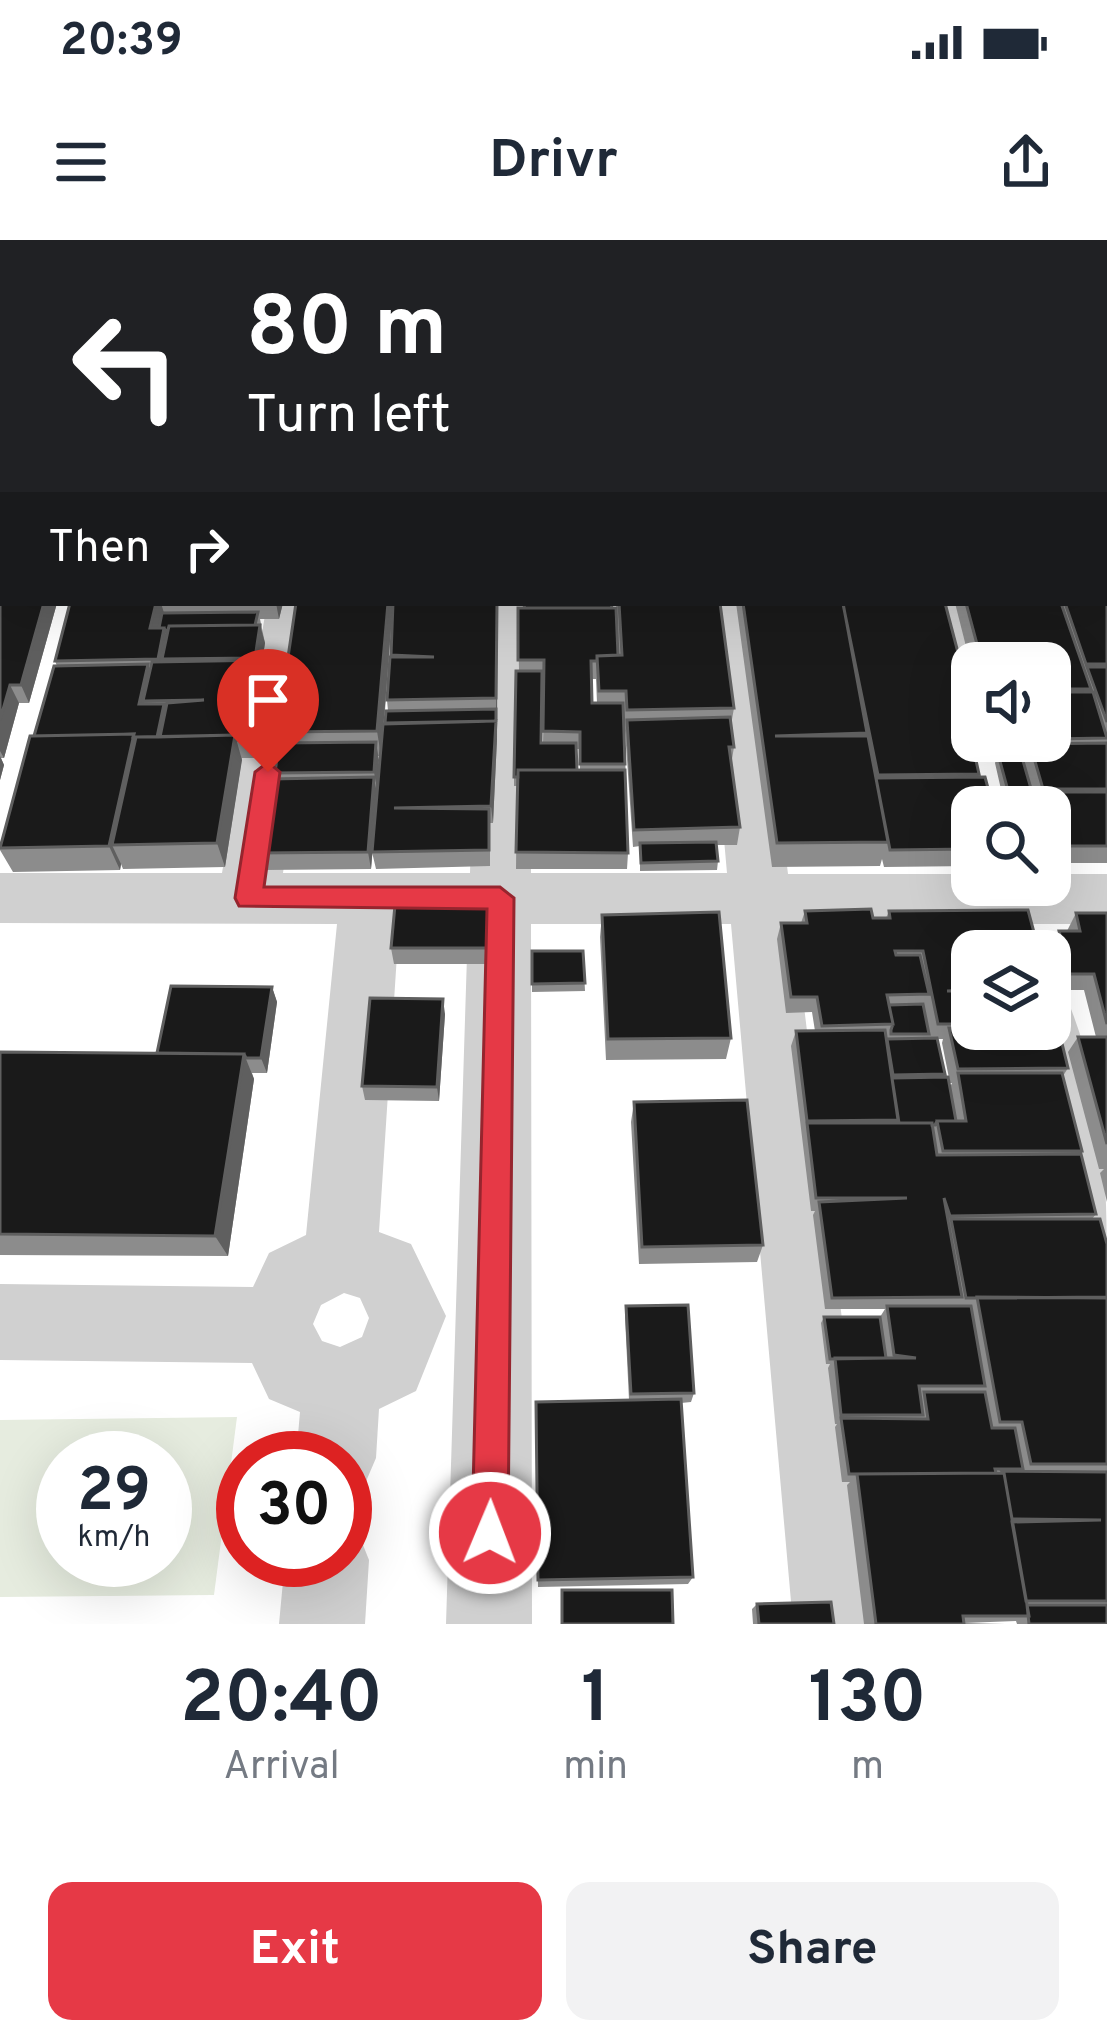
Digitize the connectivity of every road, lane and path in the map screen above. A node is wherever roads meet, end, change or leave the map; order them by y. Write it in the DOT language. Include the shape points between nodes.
graph roads {
  1 [pos="293,606"];
  2 [pos="504,606"];
  3 [pos="729,606"];
  4 [pos="940,606"];
  5 [pos="951,650"];
  6 [pos="2,878"];
  7 [pos="249,898"];
  8 [pos="500,898"];
  9 [pos="761,898"];
  10 [pos="1107,898"];
  11 [pos="370,900"];
  12 [pos="1018,912"];
  13 [pos="1053,1050"];
  14 [pos="341,1256"];
  15 [pos="1107,1256"];
  16 [pos="0,1322"];
  17 [pos="274,1325"];
  18 [pos="339,1422"];
  19 [pos="325,1587"];
  20 [pos="322,1624"];
  21 [pos="489,1624"];
  22 [pos="836,1624"];
  1 -- 7 [label="street"];
  2 -- 8 [label="street"];
  3 -- 9 [label="street"];
  4 -- 5 [label="street"];
  6 -- 7 [label="street"];
  7 -- 11 [label="street"];
  8 -- 9 [label="street"];
  8 -- 11 [label="street"];
  8 -- 21 [label="street"];
  9 -- 12 [label="street"];
  9 -- 22 [label="street"];
  10 -- 12 [label="street"];
  11 -- 14 [label="street"];
  13 -- 15 [label="street"];
  14 -- 17 [label="street" via="295,1279"];
  14 -- 18 [label="street" via="385,1270 408,1316 388,1364"];
  16 -- 17 [label="street"];
  17 -- 18 [label="street" via="296,1372"];
  19 -- 20 [label="street"];
}
